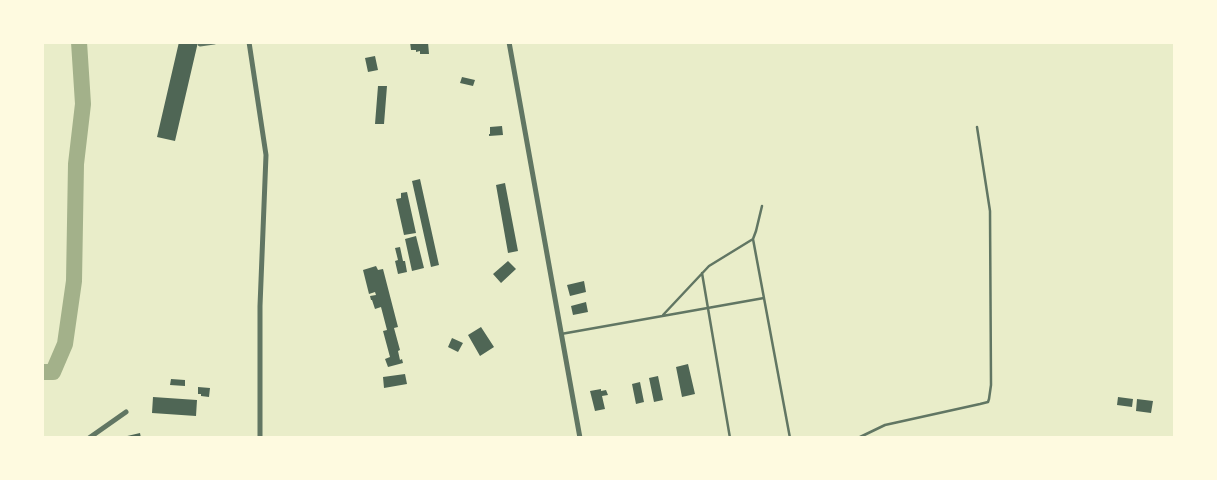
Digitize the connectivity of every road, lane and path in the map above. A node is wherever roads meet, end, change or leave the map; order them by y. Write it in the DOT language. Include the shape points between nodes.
graph roads {
  1 [pos="214,42"];
  2 [pos="249,42"];
  3 [pos="508,43"];
  4 [pos="200,44"];
  5 [pos="977,127"];
  6 [pos="762,206"];
  7 [pos="753,239"];
  8 [pos="702,273"];
  9 [pos="764,298"];
  10 [pos="708,308"];
  11 [pos="662,316"];
  12 [pos="561,334"];
  13 [pos="126,412"];
  14 [pos="89,438"];
  15 [pos="260,438"];
  16 [pos="580,438"];
  17 [pos="730,438"];
  18 [pos="790,438"];
  19 [pos="858,438"];
  1 -- 4 [label="street"];
  2 -- 15 [label="street" via="266,155 260,306"];
  3 -- 12 [label="street"];
  5 -- 19 [label="lane" via="990,211 991,386 988,402 885,425"];
  6 -- 7 [label="lane"];
  7 -- 8 [label="lane"];
  7 -- 9 [label="lane"];
  8 -- 10 [label="lane"];
  8 -- 11 [label="lane"];
  9 -- 10 [label="lane"];
  9 -- 18 [label="lane"];
  10 -- 11 [label="lane"];
  10 -- 17 [label="lane"];
  11 -- 12 [label="lane"];
  12 -- 16 [label="street"];
  13 -- 14 [label="street"];
}
